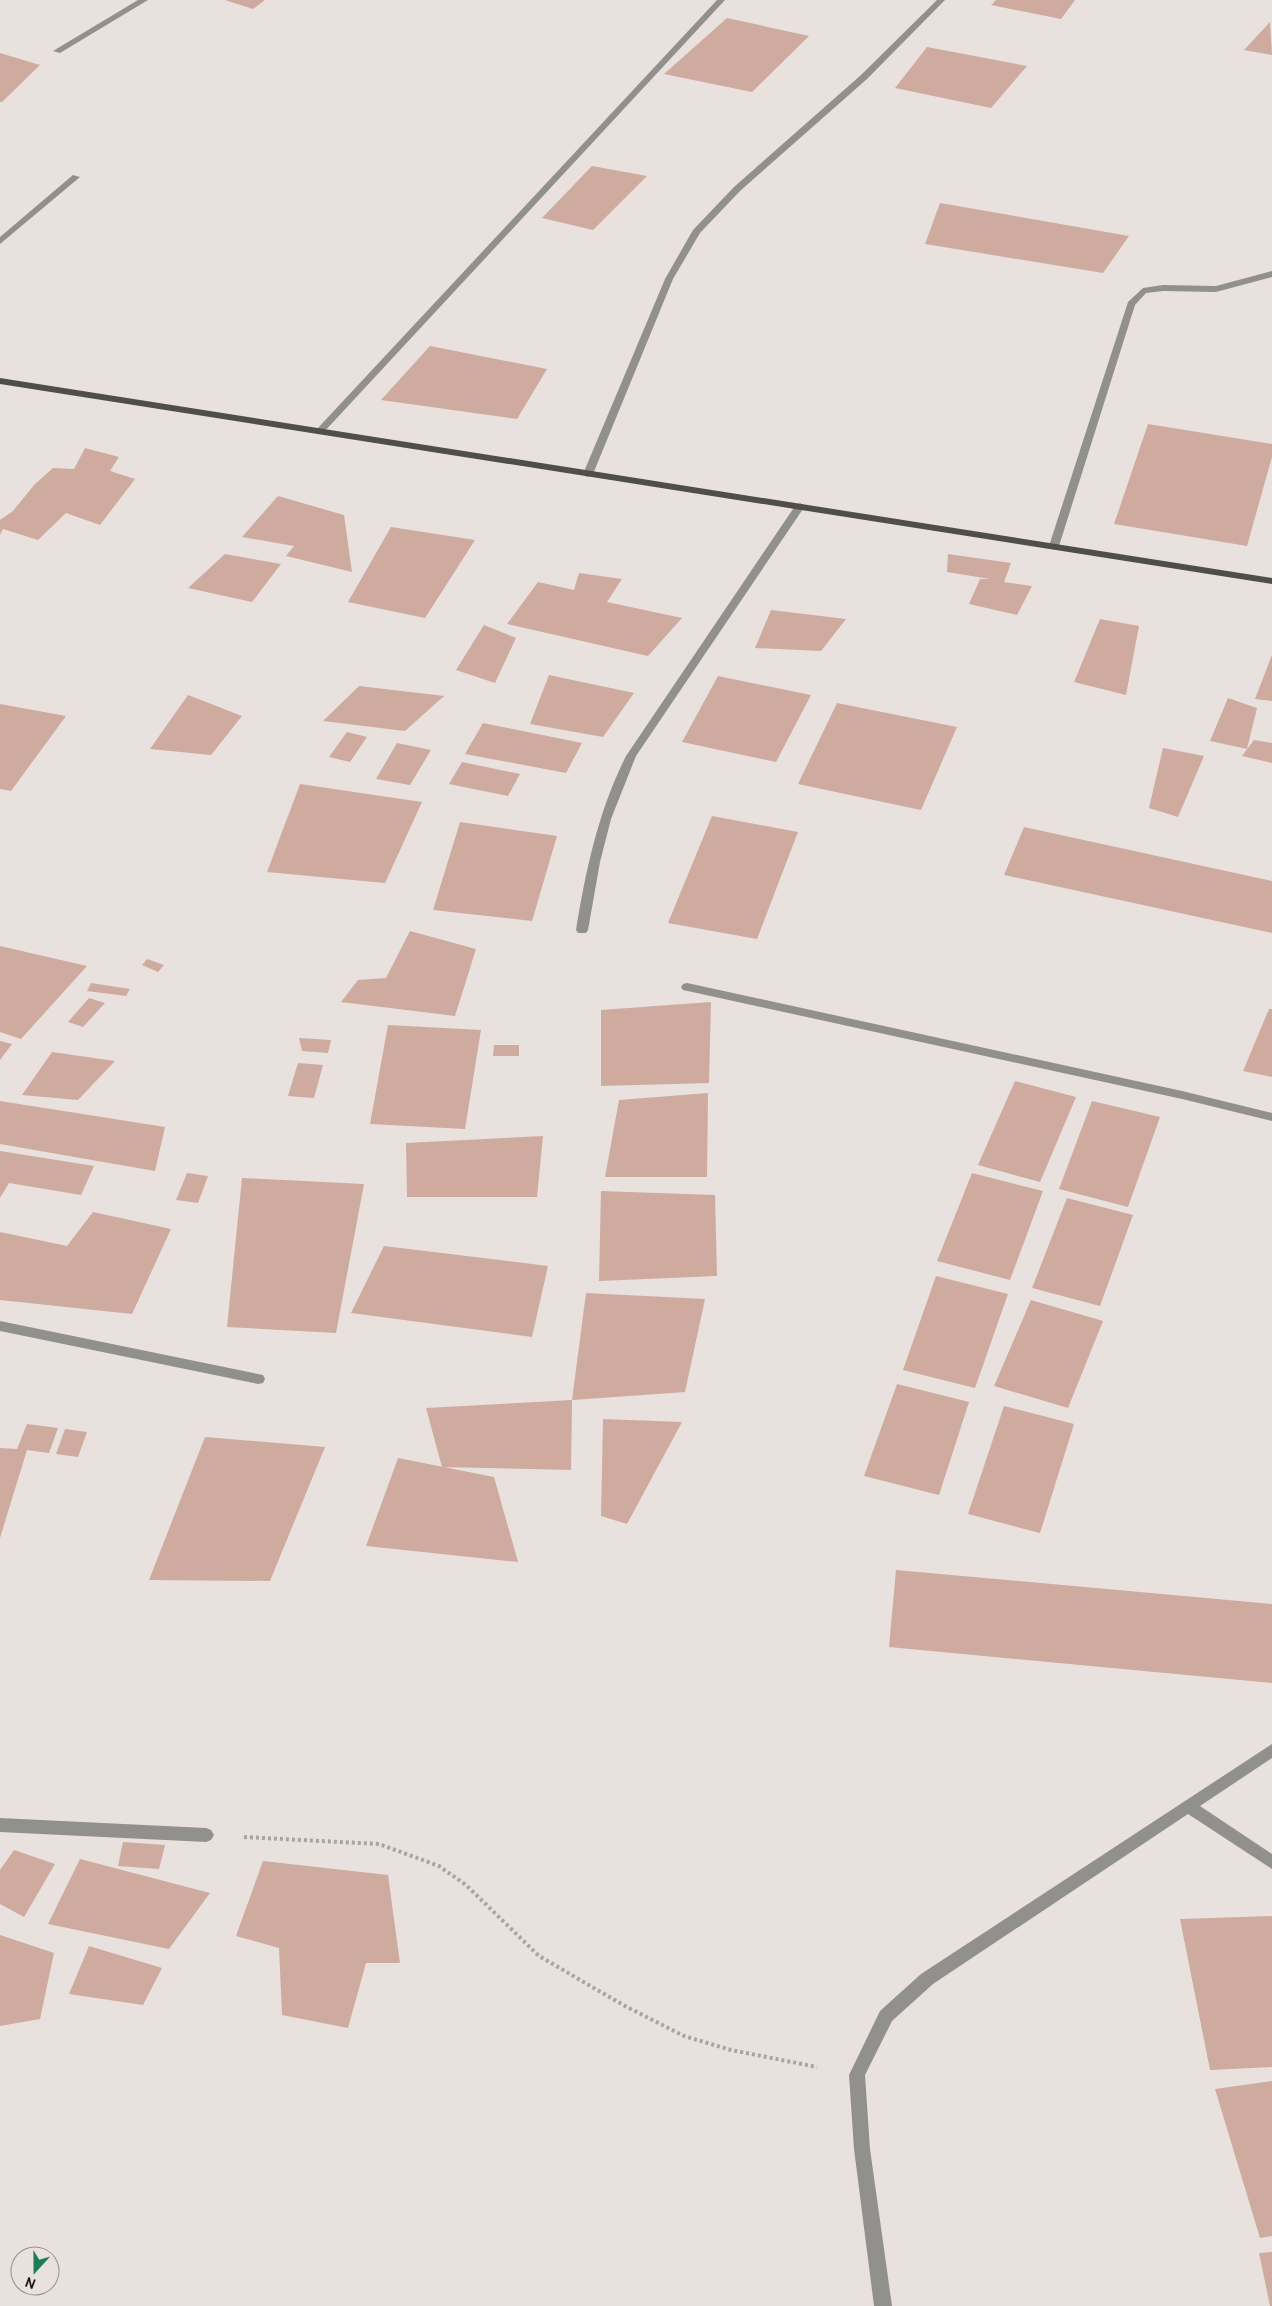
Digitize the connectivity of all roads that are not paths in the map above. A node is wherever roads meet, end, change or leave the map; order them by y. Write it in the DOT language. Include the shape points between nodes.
graph roads {
  1 [pos="144,0"];
  2 [pos="721,0"];
  3 [pos="941,0"];
  4 [pos="57,51"];
  5 [pos="76,177"];
  6 [pos="0,241"];
  7 [pos="1272,274"];
  8 [pos="0,381"];
  9 [pos="320,431"];
  10 [pos="588,474"];
  11 [pos="800,506"];
  12 [pos="1054,546"];
  13 [pos="1272,581"];
  14 [pos="582,930"];
  15 [pos="687,987"];
  16 [pos="1272,1117"];
  17 [pos="0,1326"];
  18 [pos="258,1379"];
  19 [pos="1272,1750"];
  20 [pos="1189,1807"];
  21 [pos="0,1825"];
  22 [pos="206,1835"];
  23 [pos="1272,1862"];
  24 [pos="883,2306"];
  1 -- 4 [label="street"];
  2 -- 9 [label="street"];
  3 -- 10 [label="street" via="864,77 738,188 696,232 669,279"];
  5 -- 6 [label="street"];
  7 -- 12 [label="street" via="1216,289 1143,291 1132,304"];
  8 -- 9 [label="main road"];
  9 -- 10 [label="main road"];
  10 -- 11 [label="main road"];
  11 -- 12 [label="main road"];
  11 -- 14 [label="street" via="615,786 594,855"];
  12 -- 13 [label="main road"];
  15 -- 16 [label="street"];
  17 -- 18 [label="street"];
  19 -- 20 [label="street"];
  20 -- 23 [label="street"];
  20 -- 24 [label="street" via="927,1979 886,2016 857,2075 862,2149"];
  21 -- 22 [label="street"];
}
